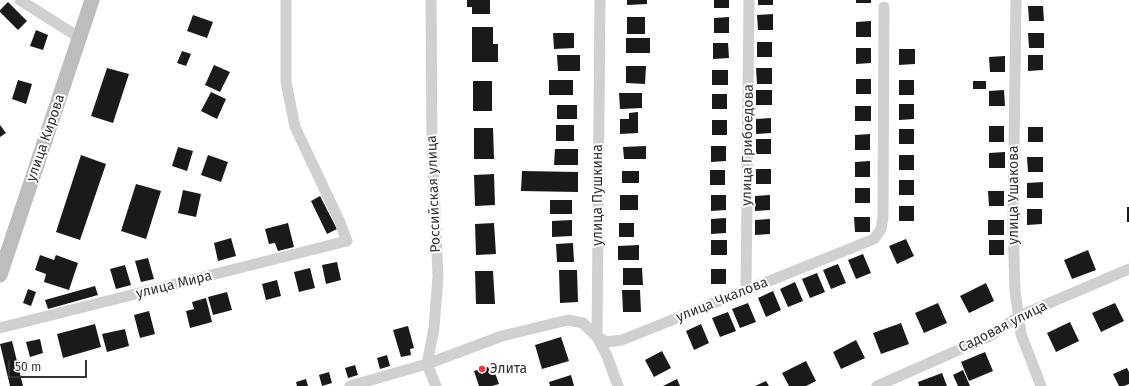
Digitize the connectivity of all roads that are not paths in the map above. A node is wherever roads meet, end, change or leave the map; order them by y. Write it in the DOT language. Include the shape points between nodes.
graph roads {
  1 [pos="20,0"];
  2 [pos="92,0"];
  3 [pos="286,0"];
  4 [pos="431,0"];
  5 [pos="600,0"];
  6 [pos="749,0"];
  7 [pos="1016,0"];
  8 [pos="884,7"];
  9 [pos="80,38"];
  10 [pos="1129,269"];
  11 [pos="0,275"];
  12 [pos="746,290"];
  13 [pos="1019,316"];
  14 [pos="0,328"];
  15 [pos="597,337"];
  16 [pos="427,364"];
  17 [pos="350,386"];
  18 [pos="436,386"];
  19 [pos="618,386"];
  20 [pos="877,386"];
  21 [pos="1041,386"];
  1 -- 9 [label="street"];
  2 -- 9 [label="main road, улица Кирова"];
  3 -- 14 [label="street, улица Мира" via="286,82 295,127 347,241"];
  4 -- 16 [label="street, Российская улица" via="432,144 438,276 434,328"];
  5 -- 15 [label="street, улица Пушкина"];
  6 -- 12 [label="street, улица Грибоедова"];
  7 -- 13 [label="street, улица Ушакова" via="1012,222 1015,291"];
  8 -- 12 [label="street, улица Чкалова" via="881,229 874,239"];
  9 -- 11 [label="main road, улица Кирова"];
  10 -- 13 [label="street, Садовая улица"];
  12 -- 15 [label="street, улица Чкалова" via="622,340 607,342"];
  13 -- 20 [label="street, Садовая улица" via="990,336"];
  13 -- 21 [label="street, улица Ушакова" via="1021,334"];
  15 -- 16 [label="street" via="584,323 568,320 502,336"];
  15 -- 19 [label="street, улица Пушкина"];
  16 -- 17 [label="street"];
  16 -- 18 [label="street"];
}
